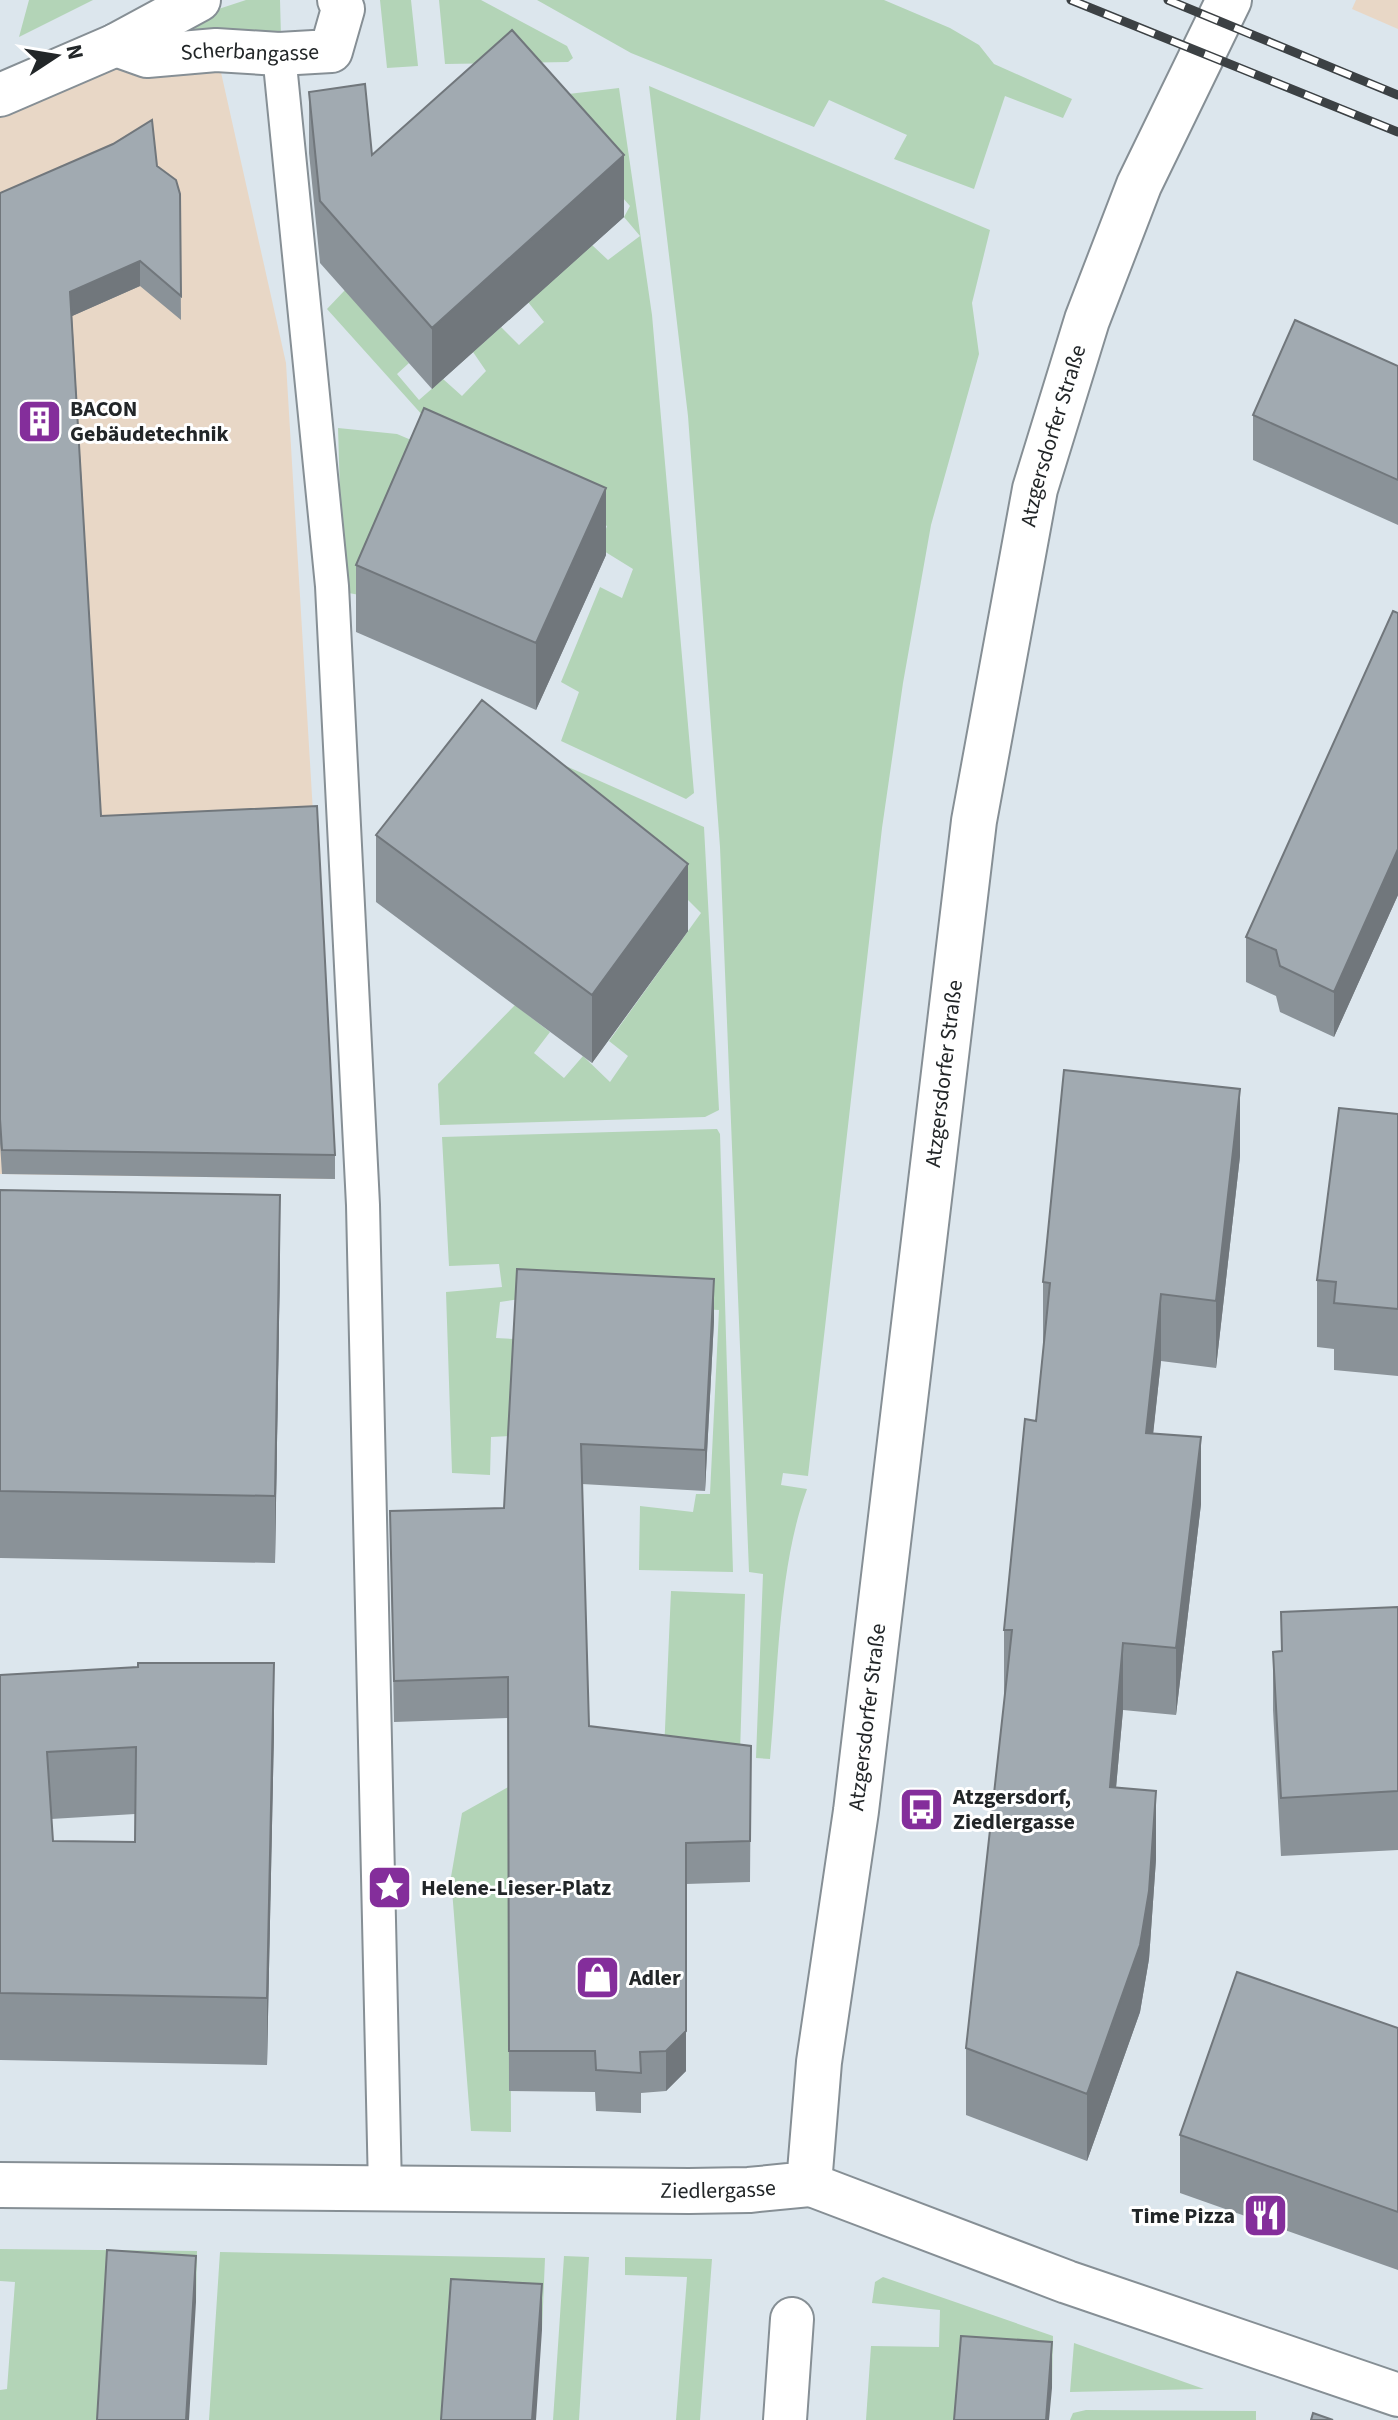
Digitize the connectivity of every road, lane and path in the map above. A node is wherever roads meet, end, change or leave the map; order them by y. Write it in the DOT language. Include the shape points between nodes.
graph roads {
  1 [pos="199,0"];
  2 [pos="339,0"];
  3 [pos="1229,0"];
  4 [pos="116,45"];
  5 [pos="279,54"];
  6 [pos="0,95"];
  7 [pos="809,2184"];
  8 [pos="0,2185"];
  9 [pos="385,2189"];
  10 [pos="792,2319"];
  11 [pos="1398,2395"];
  12 [pos="785,2420"];
  1 -- 4 [label="street, Scherbangasse"];
  2 -- 5 [label="street, Scherbangasse" via="343,9 331,51"];
  3 -- 7 [label="street, Atzgersdorfer Straße" via="1134,198 1087,320 1035,489 974,821 856,1811 819,2062"];
  4 -- 5 [label="street, Scherbangasse" via="147,56 216,50"];
  4 -- 6 [label="street, Scherbangasse"];
  5 -- 9 [label="street" via="332,586 363,1205"];
  7 -- 9 [label="street, Ziedlergasse" via="689,2191"];
  7 -- 11 [label="street, Ziedlergasse" via="1067,2282"];
  8 -- 9 [label="street, Ziedlergasse"];
  10 -- 12 [label="street"];
}
